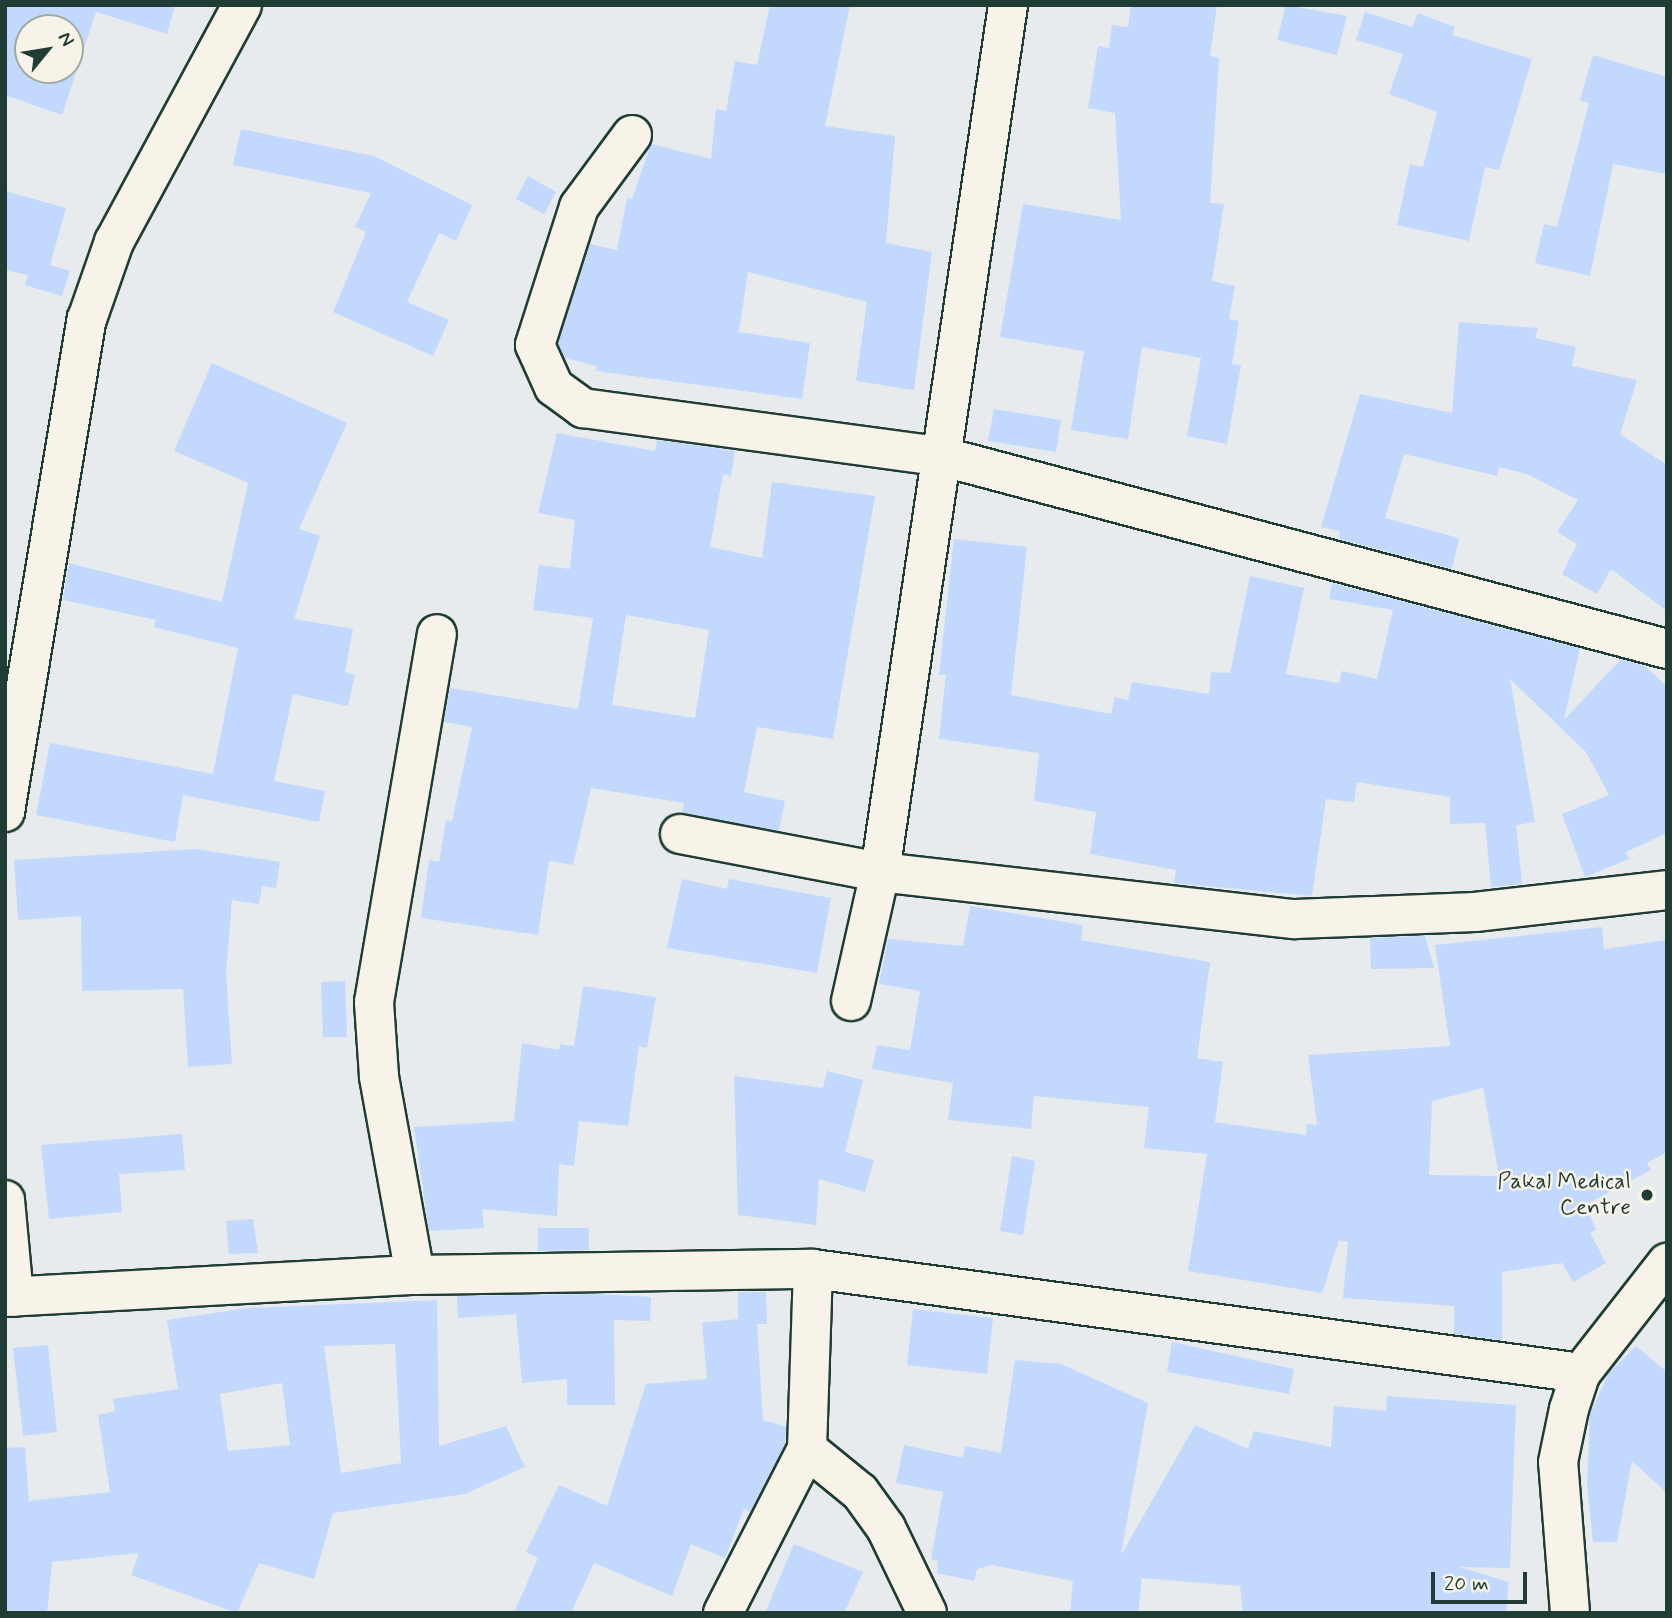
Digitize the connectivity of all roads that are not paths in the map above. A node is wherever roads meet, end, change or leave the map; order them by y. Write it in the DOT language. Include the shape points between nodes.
graph roads {
  1 [pos="242,5"];
  2 [pos="1007,5"];
  3 [pos="632,135"];
  4 [pos="944,457"];
  5 [pos="437,634"];
  6 [pos="1667,649"];
  7 [pos="5,812"];
  8 [pos="680,834"];
  9 [pos="880,872"];
  10 [pos="1667,890"];
  11 [pos="851,1001"];
  12 [pos="5,1200"];
  13 [pos="1667,1263"];
  14 [pos="813,1269"];
  15 [pos="415,1275"];
  16 [pos="10,1297"];
  17 [pos="1581,1373"];
  18 [pos="807,1450"];
  19 [pos="723,1613"];
  20 [pos="927,1613"];
  21 [pos="1570,1613"];
  1 -- 7 [label="street" via="114,242 87,319"];
  2 -- 4 [label="street"];
  3 -- 4 [label="street" via="579,206 535,345 554,387 583,408"];
  4 -- 6 [label="street"];
  4 -- 9 [label="street"];
  5 -- 15 [label="street" via="374,1002 379,1076"];
  8 -- 9 [label="street"];
  9 -- 10 [label="street" via="1295,919 1475,912"];
  9 -- 11 [label="street"];
  12 -- 16 [label="street"];
  13 -- 17 [label="street"];
  14 -- 15 [label="street"];
  14 -- 17 [label="street"];
  14 -- 18 [label="street"];
  15 -- 16 [label="street"];
  17 -- 21 [label="street" via="1558,1462"];
  18 -- 19 [label="street"];
  18 -- 20 [label="street" via="860,1492"];
}
